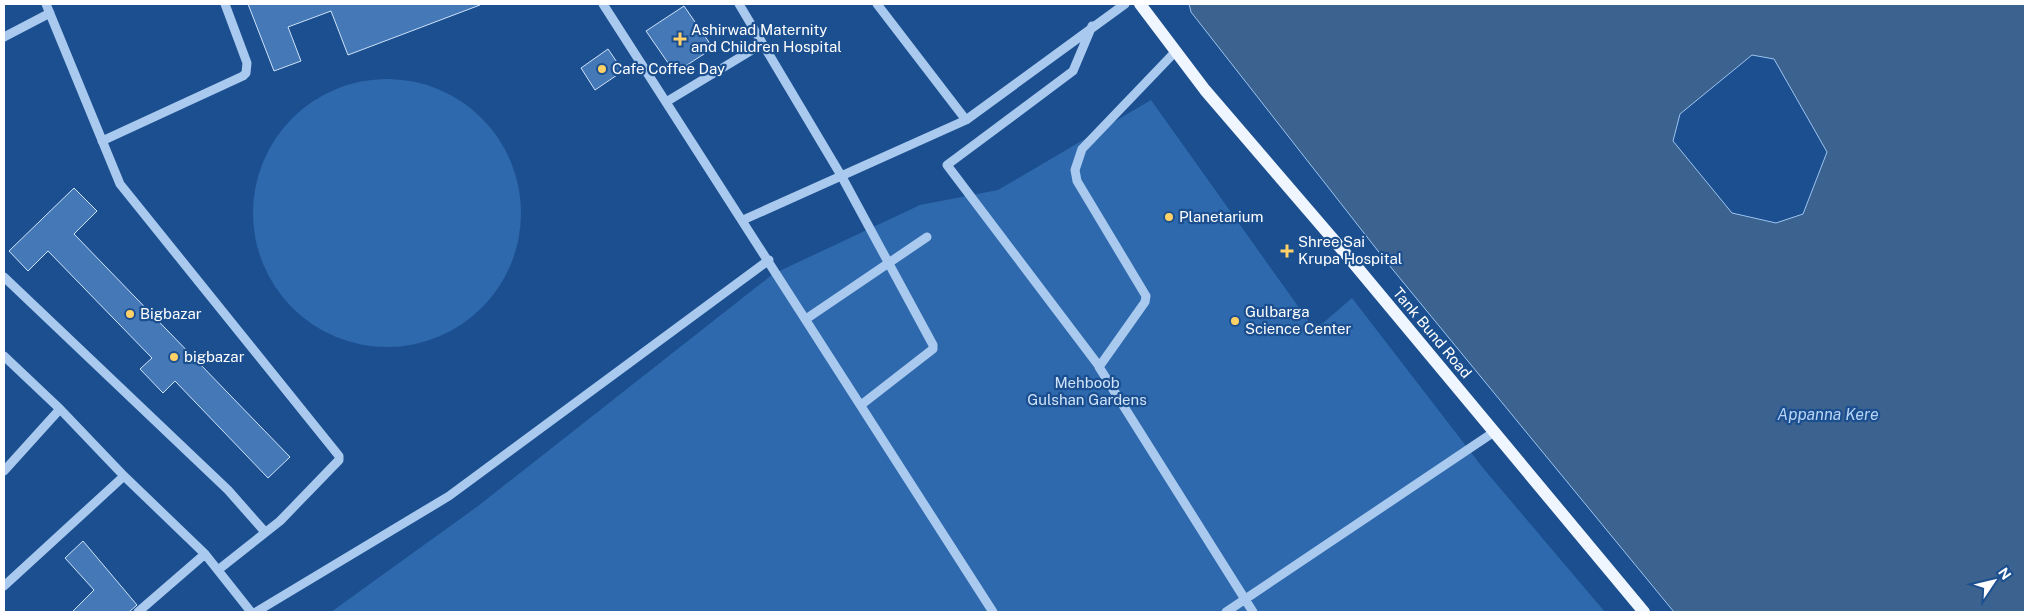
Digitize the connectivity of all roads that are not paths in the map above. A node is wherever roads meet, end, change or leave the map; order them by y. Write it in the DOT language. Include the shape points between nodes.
graph roads {
  1 [pos="46,4"];
  2 [pos="225,4"];
  3 [pos="603,4"];
  4 [pos="739,4"];
  5 [pos="877,4"];
  6 [pos="1125,4"];
  7 [pos="1140,4"];
  8 [pos="50,13"];
  9 [pos="1092,26"];
  10 [pos="4,37"];
  11 [pos="762,44"];
  12 [pos="1175,52"];
  13 [pos="666,102"];
  14 [pos="966,120"];
  15 [pos="102,141"];
  16 [pos="842,177"];
  17 [pos="743,220"];
  18 [pos="927,237"];
  19 [pos="769,260"];
  20 [pos="889,264"];
  21 [pos="4,277"];
  22 [pos="806,319"];
  23 [pos="4,356"];
  24 [pos="1099,366"];
  25 [pos="861,405"];
  26 [pos="60,409"];
  27 [pos="1494,432"];
  28 [pos="4,470"];
  29 [pos="124,476"];
  30 [pos="265,532"];
  31 [pos="205,554"];
  32 [pos="218,570"];
  33 [pos="4,586"];
  34 [pos="1244,600"];
  35 [pos="138,612"];
  36 [pos="251,612"];
  37 [pos="256,612"];
  38 [pos="992,612"];
  39 [pos="1226,612"];
  40 [pos="1253,612"];
  41 [pos="1644,612"];
  1 -- 8 [label="street"];
  2 -- 15 [label="street" via="247,63 246,73"];
  3 -- 13 [label="street"];
  4 -- 11 [label="street"];
  5 -- 14 [label="street"];
  6 -- 9 [label="street"];
  7 -- 12 [label="main road, Tank Bund Road"];
  8 -- 10 [label="street"];
  8 -- 15 [label="street"];
  9 -- 14 [label="street"];
  9 -- 24 [label="street" via="1073,72 947,165"];
  11 -- 13 [label="street"];
  11 -- 16 [label="street"];
  12 -- 24 [label="street" via="1082,149 1075,170 1077,181 1146,296 1145,302"];
  12 -- 27 [label="main road, Tank Bund Road"];
  13 -- 17 [label="street"];
  14 -- 16 [label="street"];
  15 -- 30 [label="street" via="120,184 339,456 339,460 289,512"];
  16 -- 17 [label="street"];
  16 -- 20 [label="street"];
  17 -- 19 [label="street"];
  18 -- 20 [label="street"];
  19 -- 22 [label="street"];
  19 -- 37 [label="street" via="450,496"];
  20 -- 22 [label="street"];
  20 -- 25 [label="street" via="934,347"];
  21 -- 30 [label="street" via="228,490"];
  22 -- 25 [label="street"];
  23 -- 26 [label="street"];
  24 -- 34 [label="street"];
  25 -- 38 [label="street"];
  26 -- 28 [label="street"];
  26 -- 29 [label="street"];
  27 -- 34 [label="street"];
  27 -- 41 [label="main road, Tank Bund Road"];
  29 -- 31 [label="street"];
  29 -- 33 [label="street"];
  30 -- 32 [label="street"];
  31 -- 32 [label="street"];
  31 -- 35 [label="street"];
  32 -- 36 [label="street"];
  34 -- 39 [label="street"];
  34 -- 40 [label="street"];
}
